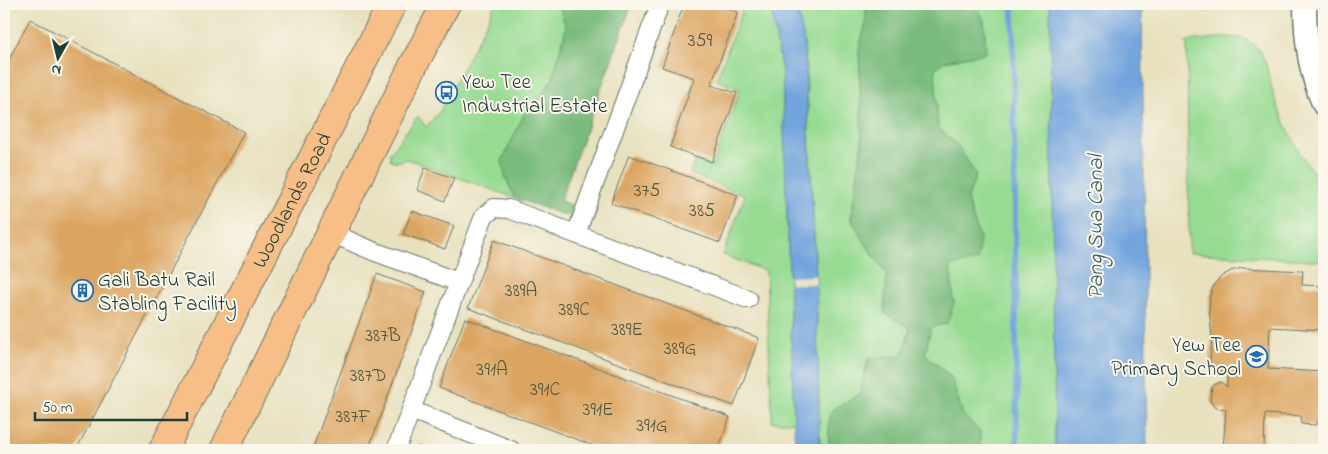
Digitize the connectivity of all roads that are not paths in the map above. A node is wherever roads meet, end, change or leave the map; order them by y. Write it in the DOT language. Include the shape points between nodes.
graph roads {
  1 [pos="392,4"];
  2 [pos="446,4"];
  3 [pos="660,4"];
  4 [pos="1304,4"];
  5 [pos="1324,104"];
  6 [pos="331,233"];
  7 [pos="576,234"];
  8 [pos="458,282"];
  9 [pos="748,299"];
  10 [pos="411,410"];
  11 [pos="164,450"];
  12 [pos="224,450"];
  13 [pos="396,450"];
  14 [pos="511,450"];
  1 -- 11 [label="main road, Woodlands Road"];
  2 -- 6 [label="main road"];
  3 -- 7 [label="street"];
  4 -- 5 [label="street" via="1305,30 1315,85"];
  6 -- 8 [label="street"];
  6 -- 12 [label="main road"];
  7 -- 8 [label="street" via="509,209 494,208 484,216"];
  7 -- 9 [label="street"];
  8 -- 10 [label="street"];
  10 -- 13 [label="street"];
  10 -- 14 [label="street"];
}
